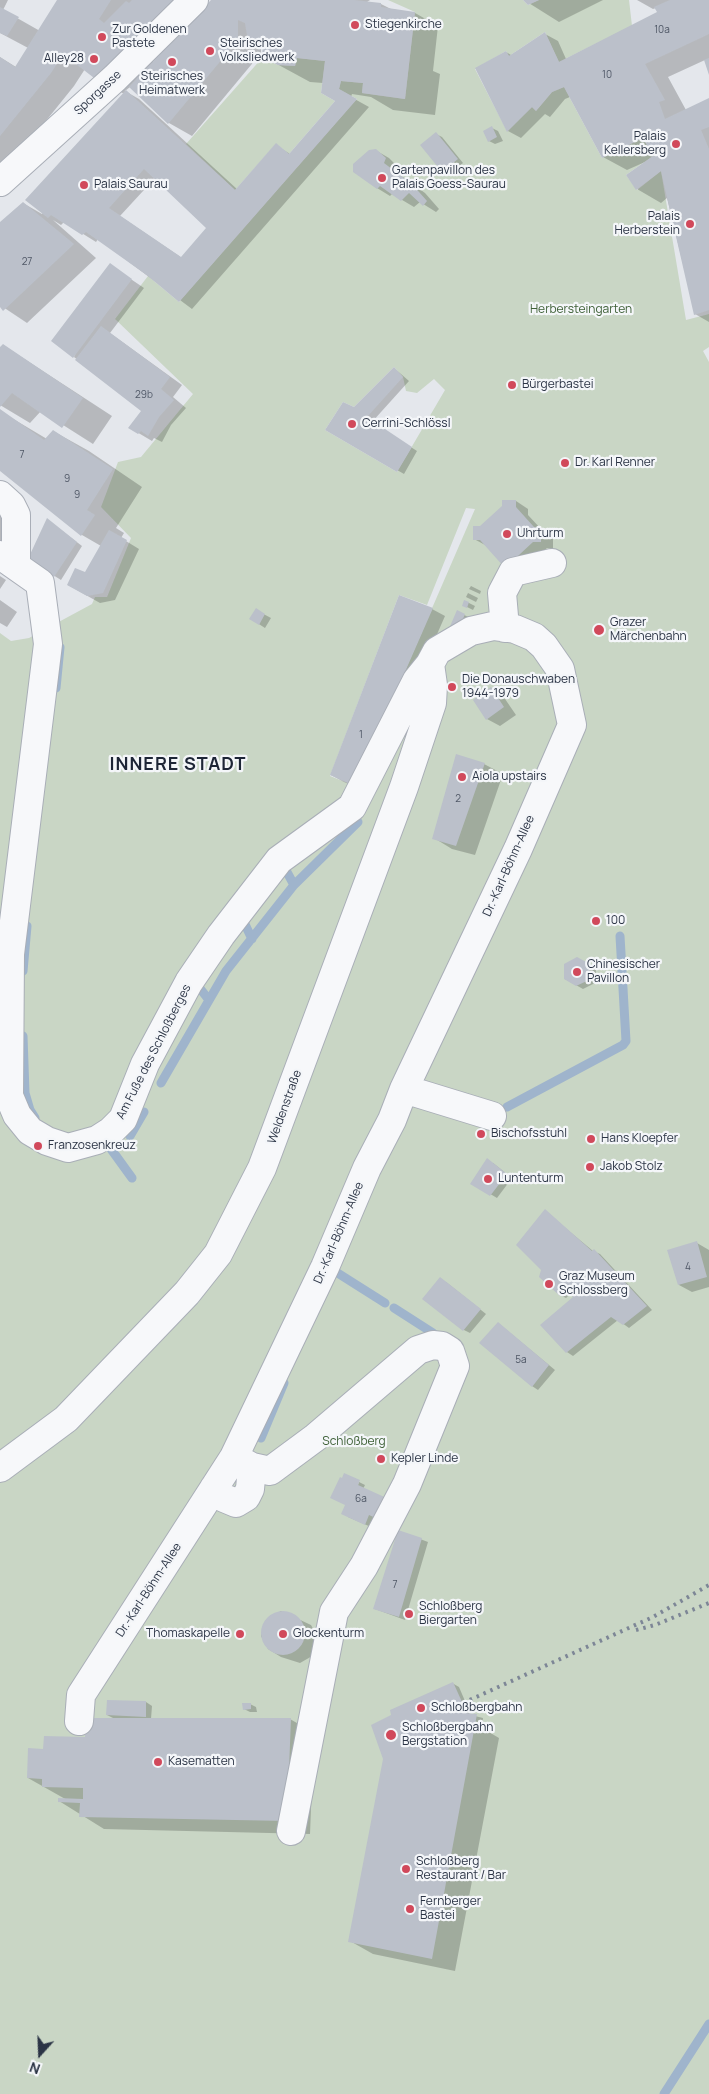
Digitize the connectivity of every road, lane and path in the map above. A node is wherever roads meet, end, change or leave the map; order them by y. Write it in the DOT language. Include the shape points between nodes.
graph roads {
  1 [pos="194,0"];
  2 [pos="0,182"];
  3 [pos="0,495"];
  4 [pos="8,561"];
  5 [pos="552,563"];
  6 [pos="505,628"];
  7 [pos="430,664"];
  8 [pos="572,724"];
  9 [pos="404,1089"];
  10 [pos="492,1116"];
  11 [pos="243,1462"];
  12 [pos="0,1468"];
  13 [pos="79,1721"];
  14 [pos="290,1831"];
  1 -- 2 [label="street, Sporgasse"];
  3 -- 4 [label="street" via="12,505 16,515"];
  4 -- 7 [label="street, Am Fuße des Schloßberges" via="40,583 48,644 10,954 9,1096 17,1115 30,1131 68,1148 97,1140 123,1119 145,1064 189,982 279,860 352,807 417,680"];
  5 -- 6 [label="street" via="513,572 502,593"];
  6 -- 7 [label="street, Am Fuße des Schloßberges" via="493,626 471,631 437,651"];
  6 -- 8 [label="street, Am Fuße des Schloßberges" via="534,637 544,646 560,669"];
  7 -- 12 [label="street, Weldenstraße" via="432,703 404,788 262,1168 218,1254 187,1293 66,1419"];
  8 -- 9 [label="street, Dr.-Karl-Böhm-Allee" via="518,849"];
  9 -- 10 [label="street"];
  9 -- 11 [label="street, Dr.-Karl-Böhm-Allee" via="367,1168"];
  11 -- 13 [label="street, Dr.-Karl-Böhm-Allee" via="214,1488 81,1695"];
  11 -- 14 [label="street" via="270,1470 316,1437 418,1350 433,1345 450,1351 455,1366 407,1484 364,1566 334,1612"];
}
